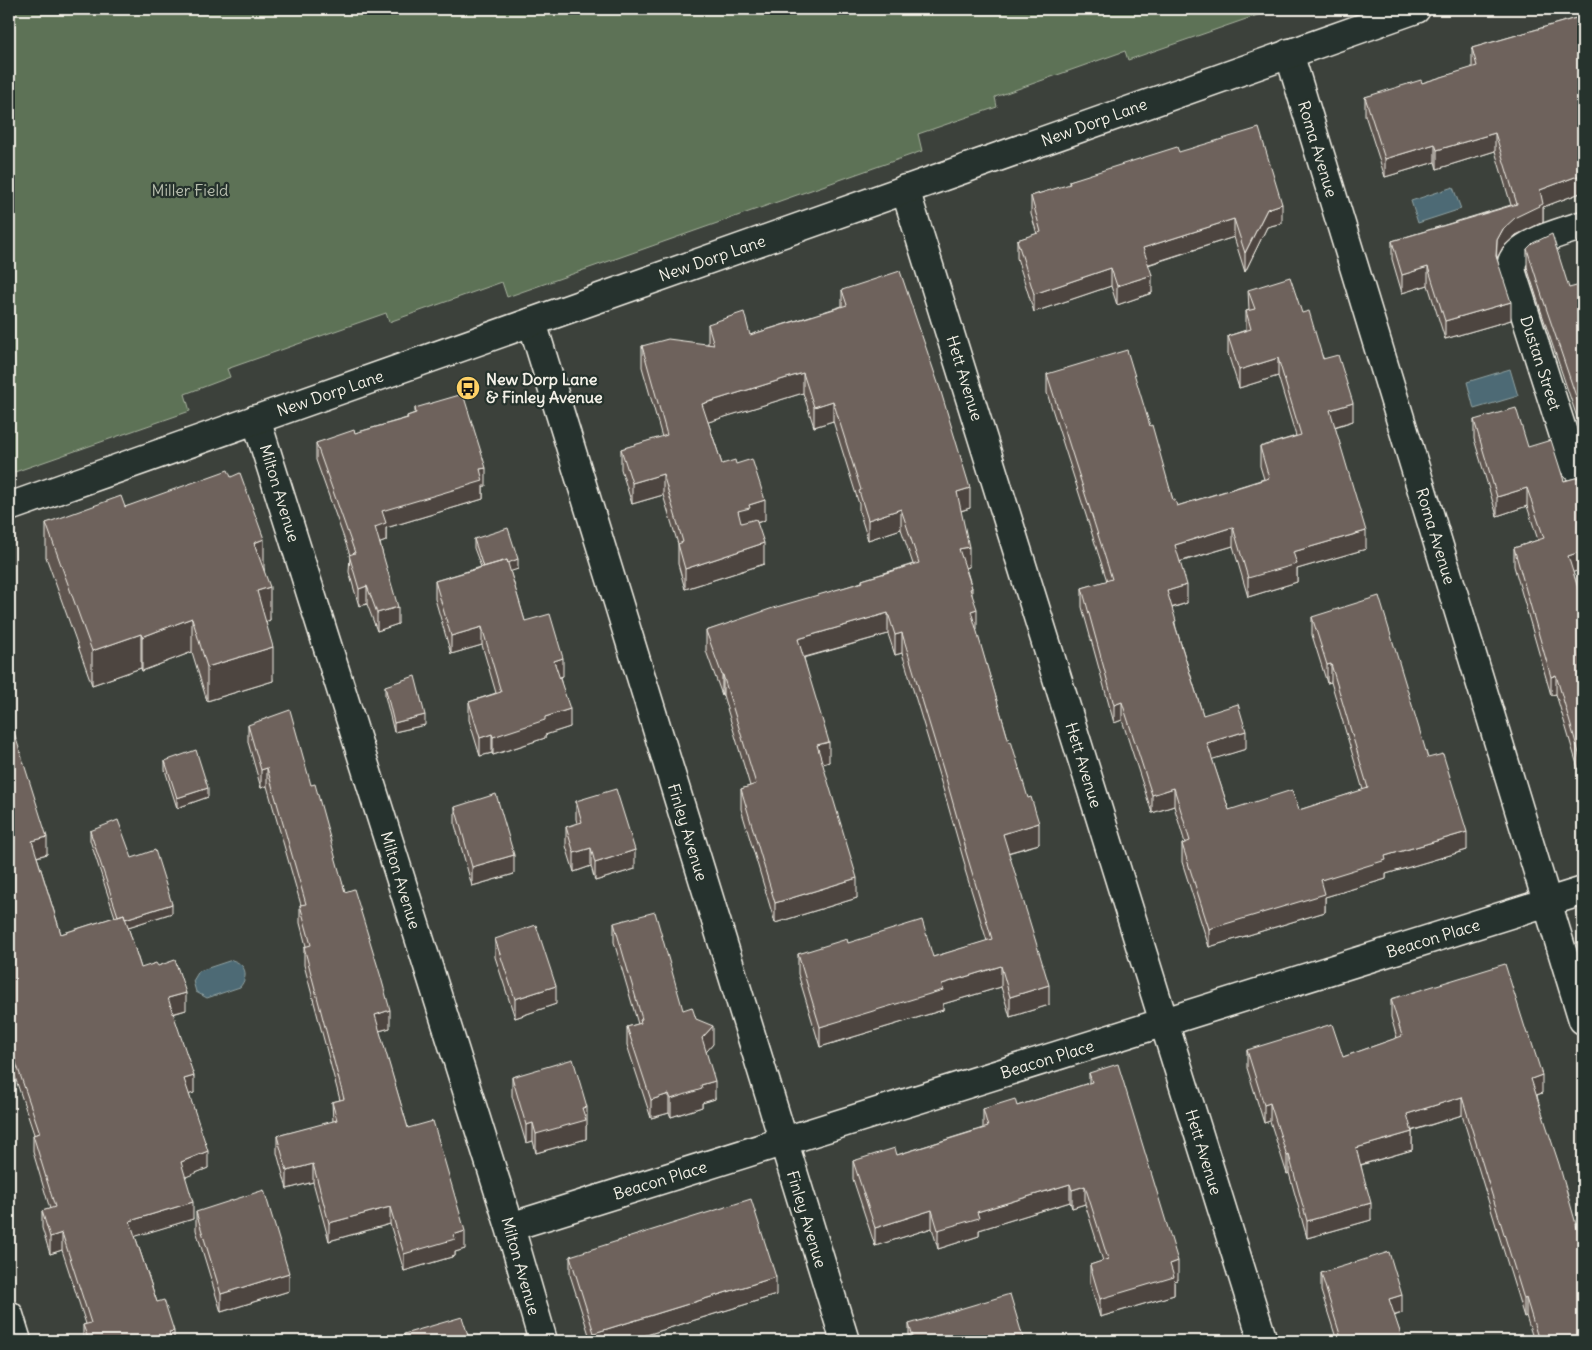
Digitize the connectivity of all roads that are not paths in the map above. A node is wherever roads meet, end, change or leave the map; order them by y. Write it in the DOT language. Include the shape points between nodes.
graph roads {
  1 [pos="1416,9"];
  2 [pos="1289,53"];
  3 [pos="906,190"];
  4 [pos="1583,225"];
  5 [pos="532,322"];
  6 [pos="256,419"];
  7 [pos="1582,471"];
  8 [pos="9,507"];
  9 [pos="1583,891"];
  10 [pos="1547,902"];
  11 [pos="1583,1020"];
  12 [pos="1164,1022"];
  13 [pos="784,1142"];
  14 [pos="510,1227"];
  15 [pos="9,1315"];
  16 [pos="17,1341"];
  17 [pos="543,1341"];
  18 [pos="844,1341"];
  19 [pos="1263,1341"];
  1 -- 2 [label="street, New Dorp Lane"];
  2 -- 3 [label="street, New Dorp Lane"];
  2 -- 10 [label="street, Roma Avenue"];
  3 -- 5 [label="street, New Dorp Lane"];
  3 -- 12 [label="street, Hett Avenue"];
  4 -- 7 [label="street, Dustan Street" via="1528,245 1517,253 1511,263 1573,464"];
  5 -- 6 [label="street, New Dorp Lane"];
  5 -- 13 [label="street, Finley Avenue"];
  6 -- 8 [label="street, New Dorp Lane"];
  6 -- 14 [label="street, Milton Avenue"];
  9 -- 10 [label="street, Beacon Place"];
  10 -- 11 [label="street, Roma Avenue"];
  10 -- 12 [label="street, Beacon Place"];
  12 -- 13 [label="street, Beacon Place"];
  12 -- 19 [label="street, Hett Avenue"];
  13 -- 14 [label="street, Beacon Place"];
  13 -- 18 [label="street, Finley Avenue"];
  14 -- 17 [label="street, Milton Avenue"];
  15 -- 16 [label="street"];
}
